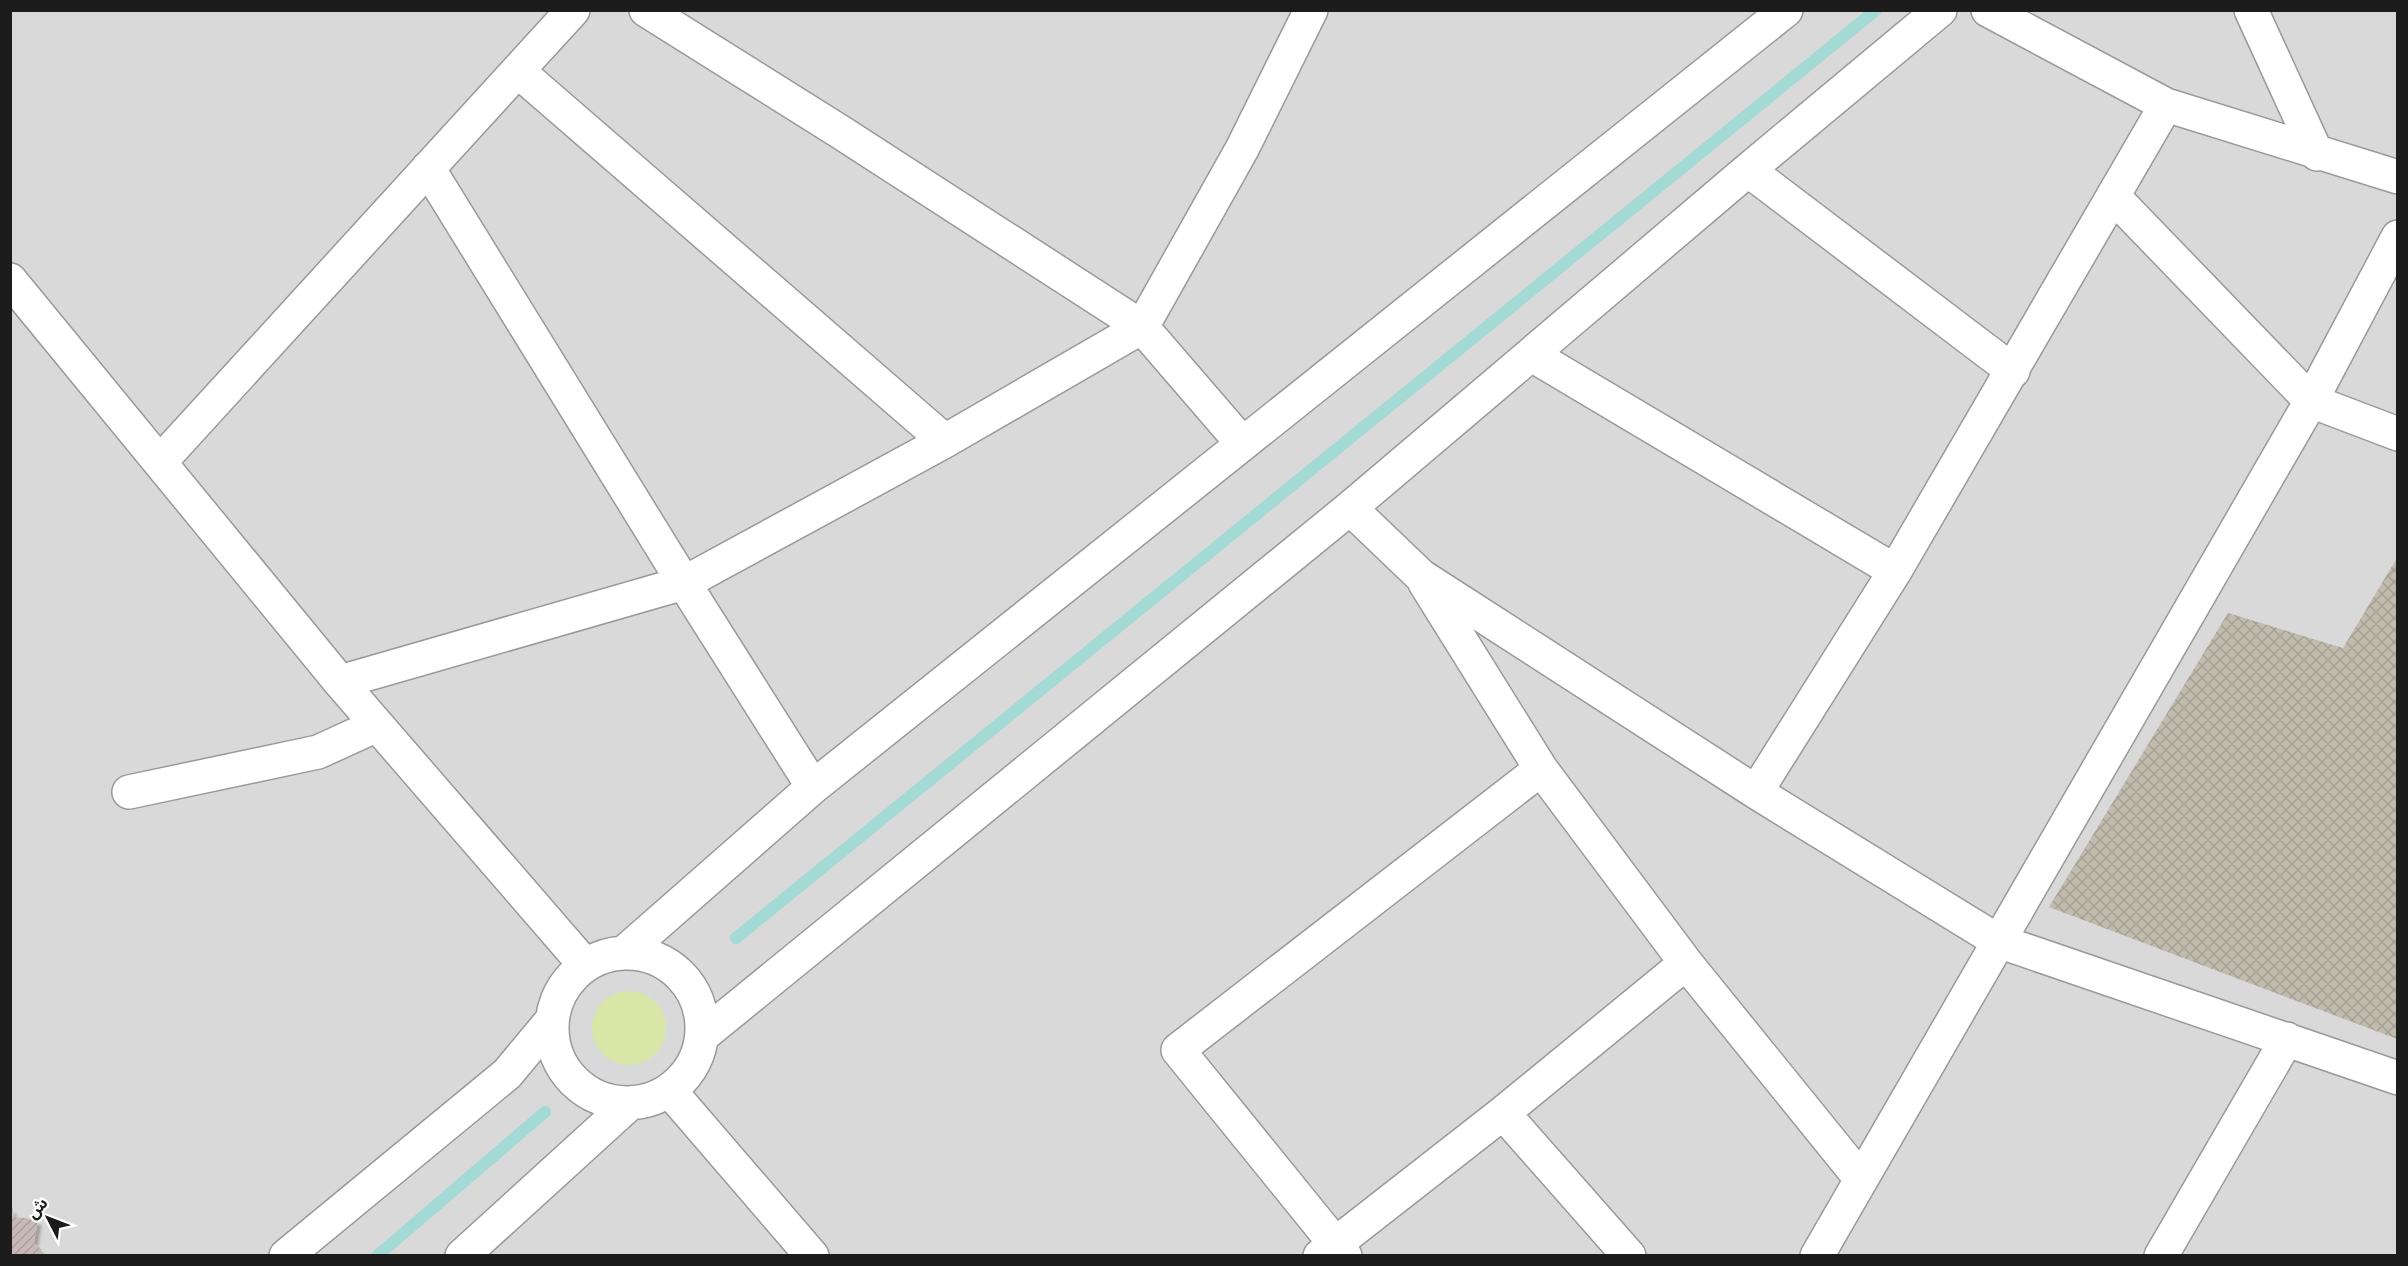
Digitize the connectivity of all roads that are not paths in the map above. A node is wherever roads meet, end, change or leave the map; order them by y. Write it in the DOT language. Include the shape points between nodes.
graph roads {
  1 [pos="573,10"];
  2 [pos="646,10"];
  3 [pos="1311,10"];
  4 [pos="1940,10"];
  5 [pos="1989,10"];
  6 [pos="2251,10"];
  7 [pos="1765,17"];
  8 [pos="518,70"];
  9 [pos="2166,105"];
  10 [pos="2317,154"];
  11 [pos="428,168"];
  12 [pos="1748,170"];
  13 [pos="2397,177"];
  14 [pos="2114,196"];
  15 [pos="2397,237"];
  16 [pos="10,280"];
  17 [pos="1142,327"];
  18 [pos="1532,354"];
  19 [pos="2013,371"];
  20 [pos="2311,401"];
  21 [pos="2397,434"];
  22 [pos="945,441"];
  23 [pos="1242,443"];
  24 [pos="160,462"];
  25 [pos="1350,508"];
  26 [pos="1895,571"];
  27 [pos="1421,576"];
  28 [pos="684,583"];
  29 [pos="340,682"];
  30 [pos="376,725"];
  31 [pos="1541,769"];
  32 [pos="813,787"];
  33 [pos="129,792"];
  34 [pos="1756,792"];
  35 [pos="1998,940"];
  36 [pos="625,952"];
  37 [pos="1686,963"];
  38 [pos="585,965"];
  39 [pos="552,1020"];
  40 [pos="702,1036"];
  41 [pos="2287,1039"];
  42 [pos="2397,1078"];
  43 [pos="670,1091"];
  44 [pos="629,1104"];
  45 [pos="1503,1113"];
  46 [pos="1861,1179"];
  47 [pos="1334,1252"];
  48 [pos="286,1256"];
  49 [pos="462,1256"];
  50 [pos="812,1256"];
  51 [pos="1629,1256"];
  52 [pos="1817,1256"];
  53 [pos="2161,1256"];
  1 -- 8 [label="street"];
  2 -- 17 [label="street"];
  3 -- 17 [label="street" via="1242,149"];
  4 -- 12 [label="street"];
  5 -- 9 [label="street"];
  6 -- 10 [label="street"];
  7 -- 23 [label="street"];
  8 -- 11 [label="street"];
  8 -- 22 [label="street"];
  9 -- 10 [label="street"];
  9 -- 14 [label="street"];
  10 -- 13 [label="street"];
  11 -- 24 [label="street"];
  11 -- 28 [label="street"];
  12 -- 18 [label="street"];
  12 -- 19 [label="street"];
  14 -- 19 [label="street"];
  14 -- 20 [label="street"];
  15 -- 20 [label="street"];
  16 -- 24 [label="street"];
  17 -- 22 [label="street"];
  17 -- 23 [label="street"];
  18 -- 25 [label="street"];
  18 -- 26 [label="street"];
  19 -- 26 [label="street"];
  20 -- 21 [label="street"];
  20 -- 35 [label="street"];
  22 -- 28 [label="street"];
  23 -- 32 [label="street"];
  24 -- 29 [label="street"];
  25 -- 27 [label="street"];
  25 -- 40 [label="street"];
  26 -- 34 [label="street"];
  27 -- 31 [label="street"];
  27 -- 34 [label="street"];
  28 -- 29 [label="street"];
  28 -- 32 [label="street"];
  29 -- 30 [label="street"];
  30 -- 33 [label="street" via="318,752"];
  30 -- 38 [label="street"];
  31 -- 37 [label="street"];
  31 -- 47 [label="street" via="1178,1050"];
  32 -- 36 [label="street"];
  34 -- 35 [label="street"];
  35 -- 41 [label="street"];
  35 -- 46 [label="street"];
  36 -- 38 [label="street"];
  36 -- 40 [label="street" via="647,955 683,976 699,1005"];
  37 -- 45 [label="street"];
  37 -- 46 [label="street"];
  38 -- 39 [label="street" via="568,980 557,999"];
  39 -- 44 [label="street" via="552,1041 571,1080 588,1094 608,1102"];
  39 -- 48 [label="street" via="507,1074"];
  40 -- 43 [label="street" via="697,1058"];
  41 -- 42 [label="street"];
  41 -- 53 [label="street"];
  43 -- 44 [label="street"];
  43 -- 50 [label="street"];
  44 -- 49 [label="street"];
  45 -- 47 [label="street"];
  45 -- 51 [label="street"];
  46 -- 52 [label="street"];
}
